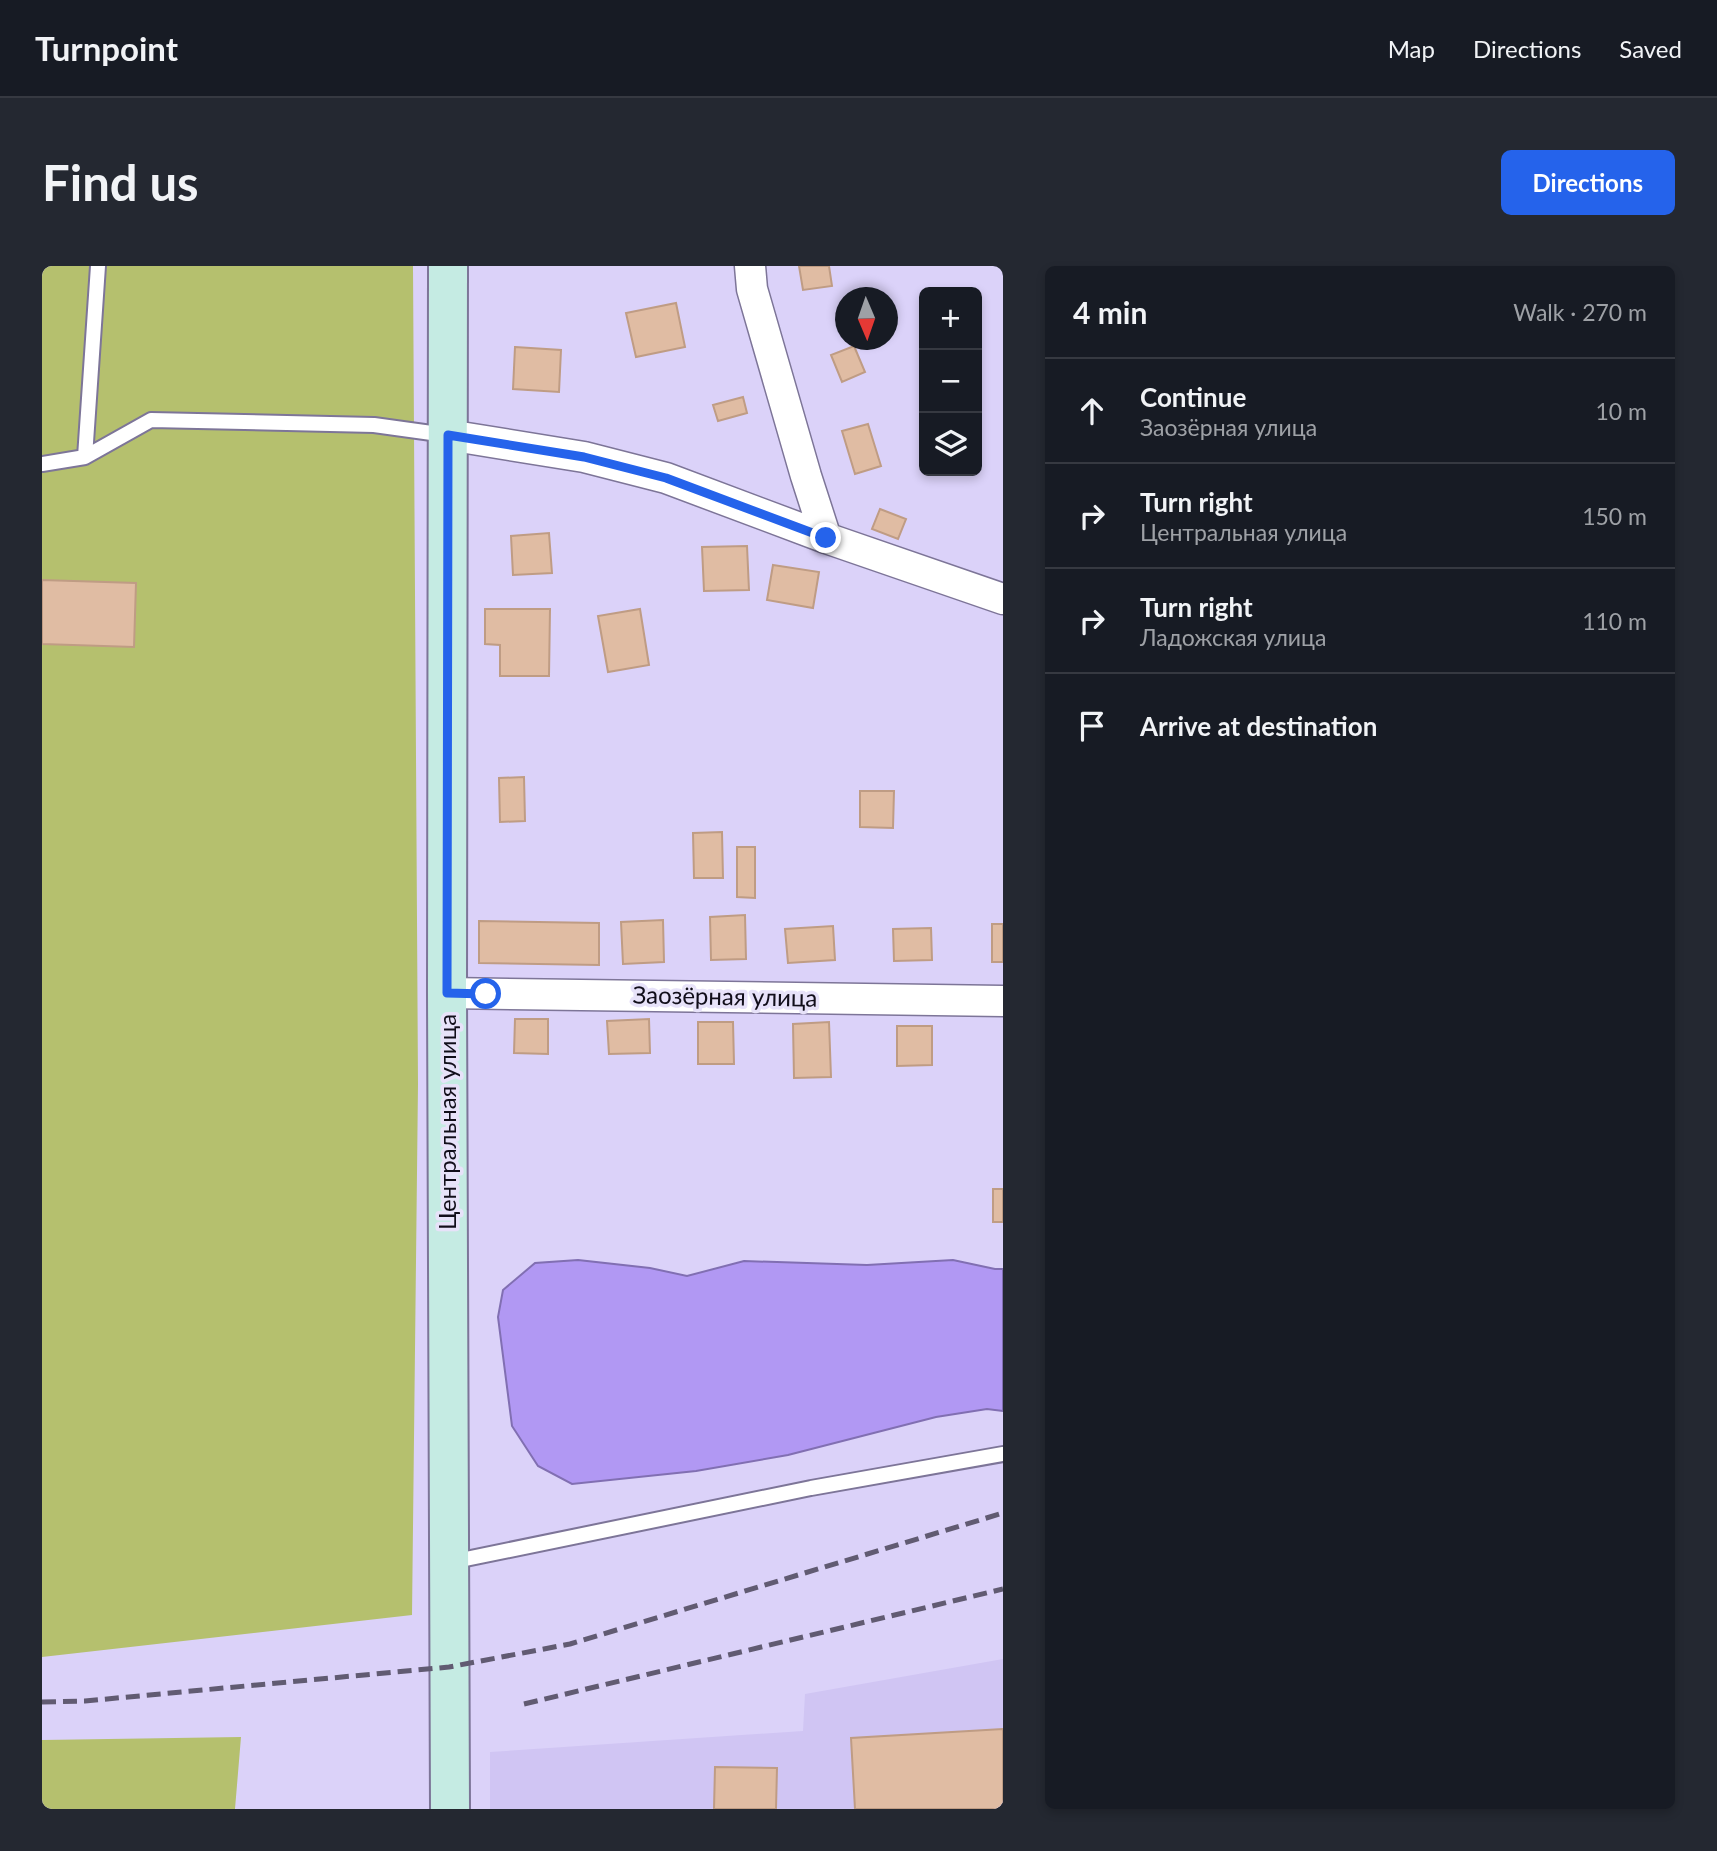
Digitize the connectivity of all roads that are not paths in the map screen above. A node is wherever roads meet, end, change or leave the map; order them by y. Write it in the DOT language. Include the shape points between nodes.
graph roads {
  1 [pos="98,266"];
  2 [pos="448,266"];
  3 [pos="750,266"];
  4 [pos="448,435"];
  5 [pos="85,457"];
  6 [pos="42,464"];
  7 [pos="826,538"];
  8 [pos="1003,599"];
  9 [pos="447,993"];
  10 [pos="1003,1000"];
  11 [pos="1003,1454"];
  12 [pos="449,1563"];
  13 [pos="450,1809"];
  1 -- 5 [label="lane"];
  2 -- 4 [label="street, Центральная улица"];
  3 -- 7 [label="street" via="752,289"];
  4 -- 5 [label="lane" via="374,425 151,420"];
  4 -- 7 [label="street" via="584,457 666,478"];
  4 -- 9 [label="street, Центральная улица"];
  5 -- 6 [label="lane"];
  7 -- 8 [label="street"];
  9 -- 10 [label="street, Заозёрная улица"];
  9 -- 12 [label="street, Центральная улица"];
  11 -- 12 [label="lane"];
  12 -- 13 [label="street, Центральная улица"];
}
